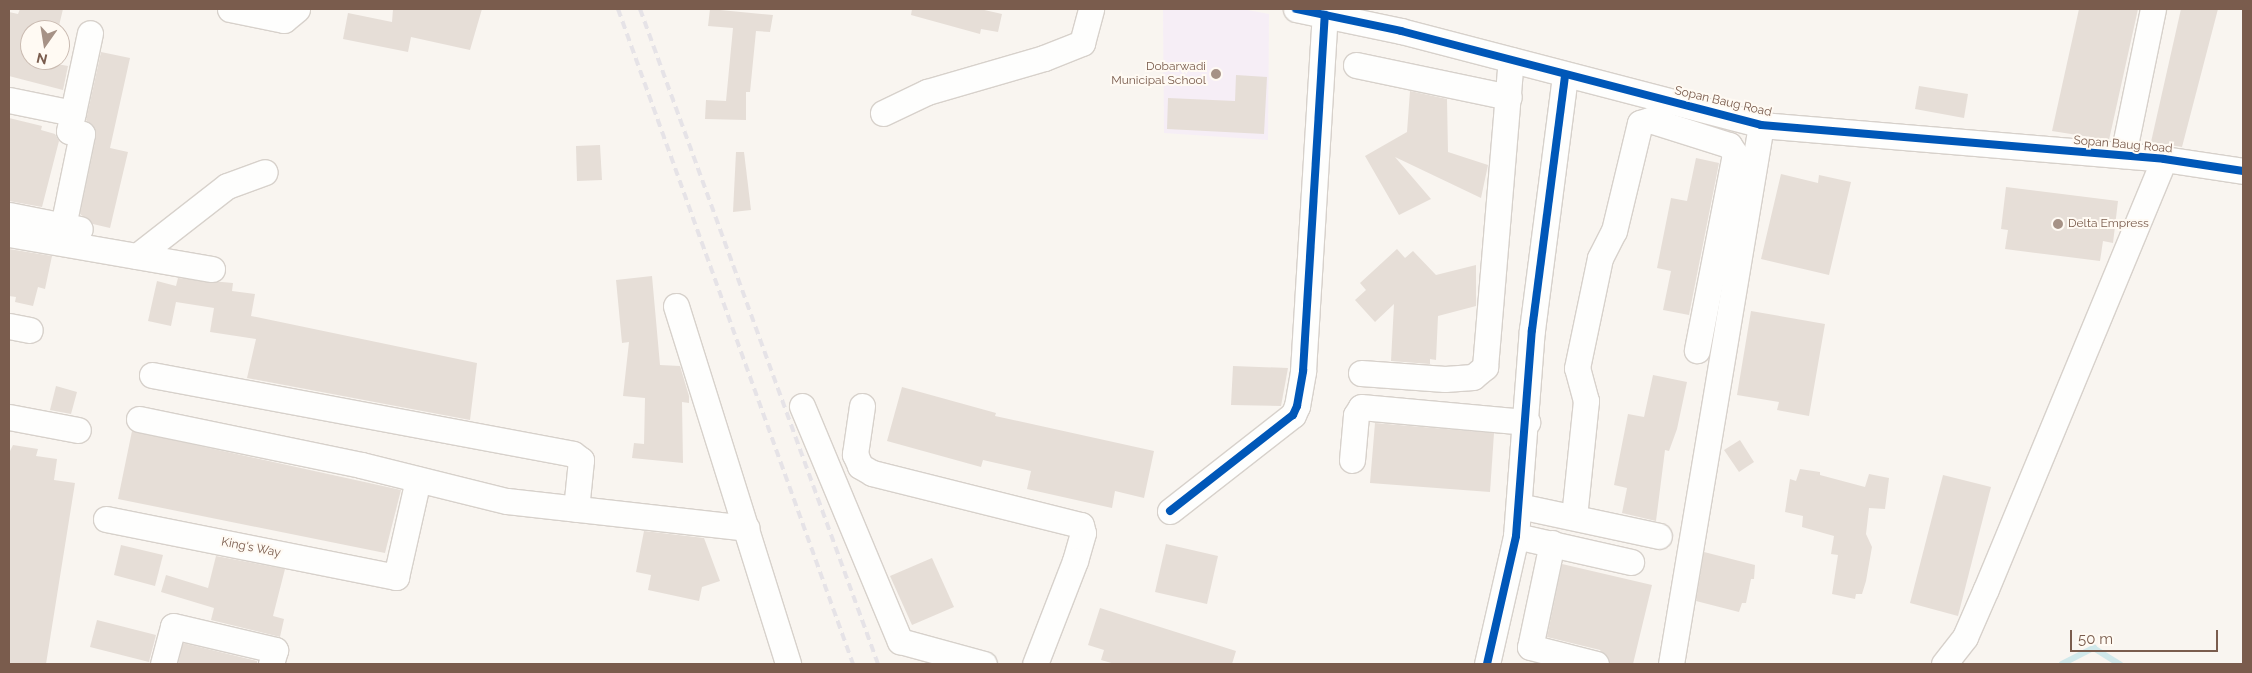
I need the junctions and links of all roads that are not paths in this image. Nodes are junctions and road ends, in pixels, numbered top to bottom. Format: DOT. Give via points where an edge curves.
graph roads {
  1 [pos="230,9"];
  2 [pos="297,9"];
  3 [pos="1091,9"];
  4 [pos="1296,9"];
  5 [pos="2153,9"];
  6 [pos="1324,15"];
  7 [pos="1403,20"];
  8 [pos="90,33"];
  9 [pos="1511,60"];
  10 [pos="1356,65"];
  11 [pos="1565,75"];
  12 [pos="1510,97"];
  13 [pos="9,100"];
  14 [pos="883,112"];
  15 [pos="73,113"];
  16 [pos="1761,125"];
  17 [pos="2124,156"];
  18 [pos="2164,159"];
  19 [pos="2243,171"];
  20 [pos="265,172"];
  21 [pos="9,215"];
  22 [pos="63,226"];
  23 [pos="99,233"];
  24 [pos="9,234"];
  25 [pos="137,256"];
  26 [pos="212,269"];
  27 [pos="676,306"];
  28 [pos="1697,350"];
  29 [pos="1361,373"];
  30 [pos="152,375"];
  31 [pos="802,406"];
  32 [pos="862,406"];
  33 [pos="9,417"];
  34 [pos="139,419"];
  35 [pos="1527,422"];
  36 [pos="78,430"];
  37 [pos="9,432"];
  38 [pos="47,440"];
  39 [pos="1352,460"];
  40 [pos="418,479"];
  41 [pos="1519,506"];
  42 [pos="576,509"];
  43 [pos="1170,511"];
  44 [pos="1574,517"];
  45 [pos="106,519"];
  46 [pos="746,528"];
  47 [pos="1516,536"];
  48 [pos="1659,536"];
  49 [pos="1552,543"];
  50 [pos="1631,562"];
  51 [pos="900,641"];
  52 [pos="163,664"];
  53 [pos="272,664"];
  54 [pos="788,664"];
  55 [pos="909,664"];
  56 [pos="984,664"];
  57 [pos="1035,664"];
  58 [pos="1487,664"];
  59 [pos="1596,664"];
  60 [pos="1671,664"];
  61 [pos="1944,664"];
  1 -- 2 [label="street" via="284,20"];
  3 -- 14 [label="street" via="1082,43 1044,58 926,92"];
  4 -- 6 [label="street, Sopan Baug Road"];
  5 -- 17 [label="street"];
  6 -- 7 [label="street, Sopan Baug Road"];
  6 -- 43 [label="street" via="1303,372 1297,406 1293,415"];
  7 -- 9 [label="street, Sopan Baug Road"];
  8 -- 15 [label="street"];
  9 -- 11 [label="street, Sopan Baug Road"];
  9 -- 12 [label="street"];
  10 -- 12 [label="street"];
  11 -- 16 [label="street, Sopan Baug Road"];
  11 -- 35 [label="street" via="1532,330"];
  12 -- 29 [label="street" via="1485,367 1473,377 1445,379"];
  13 -- 15 [label="street"];
  15 -- 22 [label="street" via="69,131 82,134"];
  16 -- 17 [label="street, Sopan Baug Road"];
  16 -- 60 [label="street"];
  17 -- 18 [label="street, Sopan Baug Road"];
  18 -- 19 [label="street, Sopan Baug Road"];
  18 -- 61 [label="street" via="1986,589 1965,637"];
  20 -- 25 [label="street" via="227,186"];
  21 -- 22 [label="street"];
  22 -- 23 [label="street"];
  24 -- 25 [label="street"];
  25 -- 26 [label="street"];
  27 -- 46 [label="street"];
  28 -- 44 [label="street" via="1734,154 1729,145 1650,120 1640,123 1614,231 1600,258 1578,368 1586,401"];
  30 -- 42 [label="street" via="573,454 581,460"];
  31 -- 51 [label="street"];
  32 -- 57 [label="street" via="855,454 860,466 872,473 1081,525 1083,533 1075,561"];
  33 -- 36 [label="street"];
  34 -- 40 [label="street"];
  35 -- 39 [label="street" via="1360,406"];
  35 -- 41 [label="street"];
  37 -- 38 [label="street"];
  40 -- 42 [label="street" via="507,501"];
  40 -- 45 [label="street, King's Way" via="396,577"];
  41 -- 44 [label="street"];
  41 -- 47 [label="street"];
  42 -- 46 [label="street"];
  44 -- 48 [label="street"];
  46 -- 54 [label="street"];
  47 -- 49 [label="street"];
  47 -- 58 [label="street"];
  49 -- 50 [label="street"];
  49 -- 59 [label="street" via="1530,647"];
  51 -- 55 [label="street"];
  51 -- 56 [label="street"];
  52 -- 53 [label="street" via="172,626 275,650"];
}
